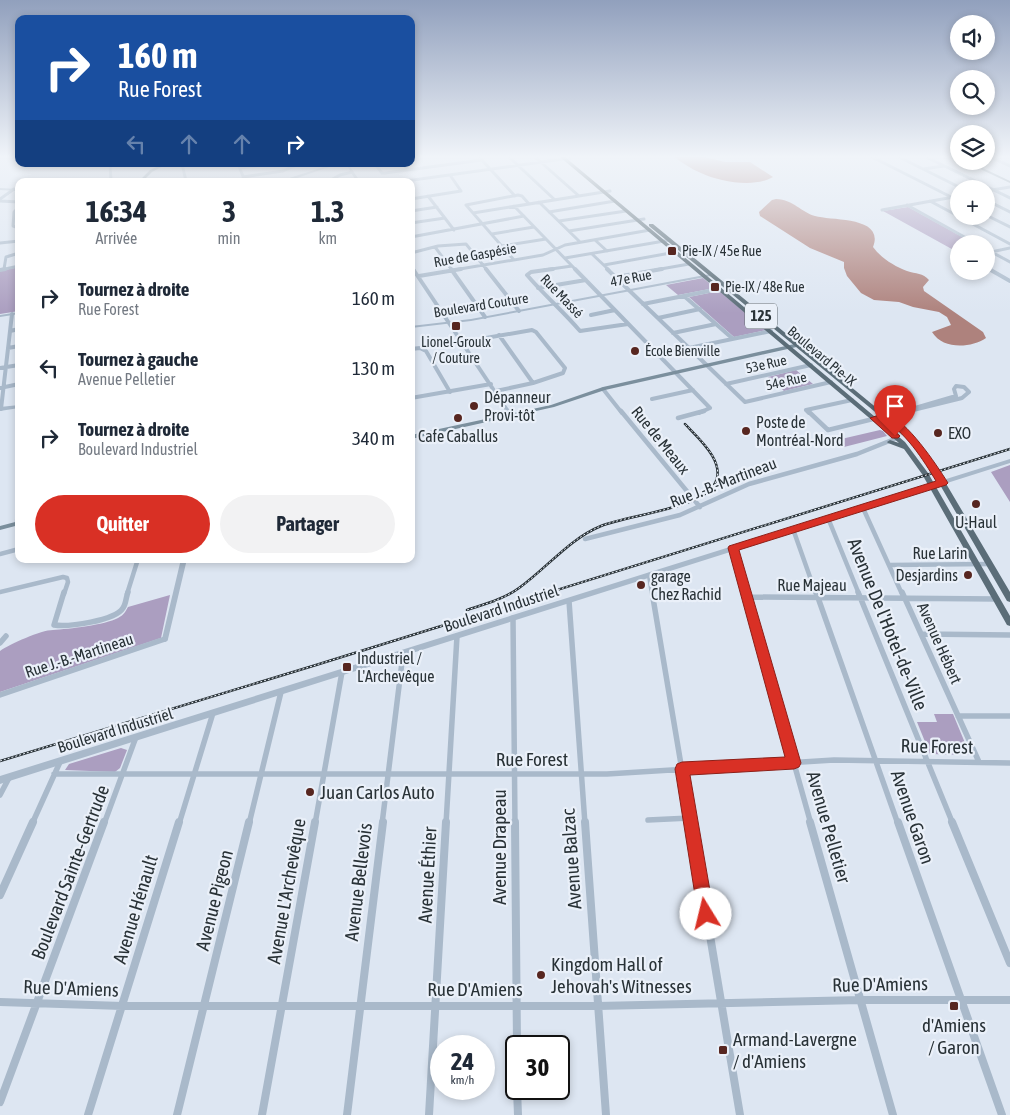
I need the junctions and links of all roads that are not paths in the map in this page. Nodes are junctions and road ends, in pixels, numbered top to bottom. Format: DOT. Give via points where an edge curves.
graph roads {
  1 [pos="439,209"];
  2 [pos="470,209"];
  3 [pos="496,209"];
  4 [pos="517,209"];
  5 [pos="546,209"];
  6 [pos="567,209"];
  7 [pos="632,209"];
  8 [pos="887,209"];
  9 [pos="914,209"];
  10 [pos="945,209"];
  11 [pos="882,210"];
  12 [pos="15,211"];
  13 [pos="626,211"];
  14 [pos="549,212"];
  15 [pos="473,213"];
  16 [pos="524,216"];
  17 [pos="446,218"];
  18 [pos="644,219"];
  19 [pos="638,220"];
  20 [pos="995,220"];
  21 [pos="559,221"];
  22 [pos="415,222"];
  23 [pos="483,224"];
  24 [pos="15,227"];
  25 [pos="534,227"];
  26 [pos="1010,227"];
  27 [pos="454,230"];
  28 [pos="650,230"];
  29 [pos="569,231"];
  30 [pos="492,234"];
  31 [pos="961,235"];
  32 [pos="415,236"];
  33 [pos="546,239"];
  34 [pos="595,240"];
  35 [pos="670,240"];
  36 [pos="15,241"];
  37 [pos="663,241"];
  38 [pos="580,242"];
  39 [pos="0,243"];
  40 [pos="1010,244"];
  41 [pos="502,246"];
  42 [pos="434,247"];
  43 [pos="1010,248"];
  44 [pos="556,249"];
  45 [pos="995,250"];
  46 [pos="606,251"];
  47 [pos="415,252"];
  48 [pos="676,252"];
  49 [pos="995,253"];
  50 [pos="15,254"];
  51 [pos="592,254"];
  52 [pos="565,258"];
  53 [pos="514,260"];
  54 [pos="1010,262"];
  55 [pos="690,264"];
  56 [pos="482,265"];
  57 [pos="604,265"];
  58 [pos="572,266"];
  59 [pos="15,267"];
  60 [pos="2,269"];
  61 [pos="415,271"];
  62 [pos="451,271"];
  63 [pos="995,273"];
  64 [pos="712,275"];
  65 [pos="419,276"];
  66 [pos="705,276"];
  67 [pos="616,277"];
  68 [pos="586,280"];
  69 [pos="1010,281"];
  70 [pos="538,288"];
  71 [pos="719,289"];
  72 [pos="629,290"];
  73 [pos="601,296"];
  74 [pos="684,296"];
  75 [pos="554,304"];
  76 [pos="643,304"];
  77 [pos="700,309"];
  78 [pos="615,310"];
  79 [pos="519,311"];
  80 [pos="12,314"];
  81 [pos="15,314"];
  82 [pos="591,315"];
  83 [pos="0,316"];
  84 [pos="485,317"];
  85 [pos="658,318"];
  86 [pos="450,323"];
  87 [pos="628,324"];
  88 [pos="716,324"];
  89 [pos="415,327"];
  90 [pos="15,330"];
  91 [pos="10,331"];
  92 [pos="771,331"];
  93 [pos="673,333"];
  94 [pos="498,335"];
  95 [pos="733,339"];
  96 [pos="463,342"];
  97 [pos="799,345"];
  98 [pos="15,347"];
  99 [pos="790,347"];
  100 [pos="8,348"];
  101 [pos="689,348"];
  102 [pos="415,349"];
  103 [pos="811,365"];
  104 [pos="15,366"];
  105 [pos="707,366"];
  106 [pos="6,367"];
  107 [pos="0,368"];
  108 [pos="676,373"];
  109 [pos="831,382"];
  110 [pos="533,383"];
  111 [pos="491,384"];
  112 [pos="726,384"];
  113 [pos="15,385"];
  114 [pos="2,387"];
  115 [pos="603,389"];
  116 [pos="693,390"];
  117 [pos="450,392"];
  118 [pos="496,392"];
  119 [pos="415,398"];
  120 [pos="652,399"];
  121 [pos="852,400"];
  122 [pos="15,407"];
  123 [pos="1,409"];
  124 [pos="511,416"];
  125 [pos="888,416"];
  126 [pos="678,418"];
  127 [pos="875,418"];
  128 [pos="415,436"];
  129 [pos="897,438"];
  130 [pos="890,442"];
  131 [pos="907,447"];
  132 [pos="1010,461"];
  133 [pos="942,483"];
  134 [pos="933,486"];
  135 [pos="700,507"];
  136 [pos="863,508"];
  137 [pos="828,518"];
  138 [pos="15,524"];
  139 [pos="0,528"];
  140 [pos="793,529"];
  141 [pos="585,539"];
  142 [pos="733,548"];
  143 [pos="15,550"];
  144 [pos="0,554"];
  145 [pos="137,563"];
  146 [pos="183,563"];
  147 [pos="990,564"];
  148 [pos="889,565"];
  149 [pos="977,565"];
  150 [pos="650,575"];
  151 [pos="0,592"];
  152 [pos="747,597"];
  153 [pos="818,598"];
  154 [pos="862,598"];
  155 [pos="905,599"];
  156 [pos="996,599"];
  157 [pos="1010,599"];
  158 [pos="569,601"];
  159 [pos="513,618"];
  160 [pos="1010,623"];
  161 [pos="921,634"];
  162 [pos="6,636"];
  163 [pos="457,636"];
  164 [pos="1010,636"];
  165 [pos="165,639"];
  166 [pos="0,643"];
  167 [pos="403,654"];
  168 [pos="342,672"];
  169 [pos="281,692"];
  170 [pos="0,695"];
  171 [pos="213,713"];
  172 [pos="958,716"];
  173 [pos="1010,716"];
  174 [pos="136,737"];
  175 [pos="876,760"];
  176 [pos="928,761"];
  177 [pos="60,762"];
  178 [pos="979,762"];
  179 [pos="794,763"];
  180 [pos="1010,763"];
  181 [pos="682,769"];
  182 [pos="54,774"];
  183 [pos="124,774"];
  184 [pos="195,774"];
  185 [pos="260,774"];
  186 [pos="324,774"];
  187 [pos="388,774"];
  188 [pos="449,774"];
  189 [pos="515,774"];
  190 [pos="582,774"];
  191 [pos="9,777"];
  192 [pos="0,780"];
  193 [pos="0,795"];
  194 [pos="690,818"];
  195 [pos="648,820"];
  196 [pos="0,895"];
  197 [pos="1010,963"];
  198 [pos="960,999"];
  199 [pos="861,1000"];
  200 [pos="1010,1000"];
  201 [pos="0,1002"];
  202 [pos="721,1003"];
  203 [pos="37,1004"];
  204 [pos="360,1005"];
  205 [pos="122,1006"];
  206 [pos="204,1006"];
  207 [pos="282,1006"];
  208 [pos="435,1006"];
  209 [pos="517,1006"];
  210 [pos="598,1006"];
  211 [pos="517,1035"];
  212 [pos="518,1100"];
  213 [pos="0,1102"];
  214 [pos="88,1115"];
  215 [pos="178,1115"];
  216 [pos="262,1115"];
  217 [pos="347,1115"];
  218 [pos="429,1115"];
  219 [pos="518,1115"];
  220 [pos="606,1115"];
  221 [pos="740,1115"];
  222 [pos="893,1115"];
  223 [pos="1002,1115"];
  1 -- 17 [label="street"];
  2 -- 15 [label="street"];
  3 -- 15 [label="street"];
  4 -- 16 [label="street"];
  5 -- 14 [label="street"];
  6 -- 14 [label="street"];
  7 -- 18 [label="main road, Boulevard Pie-IX / 125"];
  8 -- 11 [label="street"];
  9 -- 31 [label="street"];
  10 -- 40 [label="street"];
  12 -- 24 [label="street"];
  13 -- 19 [label="main road, Boulevard Pie-IX / 125"];
  13 -- 21 [label="street"];
  14 -- 21 [label="street"];
  15 -- 23 [label="street"];
  16 -- 23 [label="street"];
  16 -- 25 [label="street"];
  17 -- 22 [label="street"];
  17 -- 27 [label="street"];
  18 -- 19 [label="street"];
  18 -- 35 [label="main road, Boulevard Pie-IX / 125"];
  19 -- 28 [label="main road, Boulevard Pie-IX / 125"];
  19 -- 29 [label="street"];
  20 -- 26 [label="street"];
  21 -- 29 [label="street"];
  23 -- 27 [label="street"];
  23 -- 30 [label="street"];
  25 -- 30 [label="street"];
  25 -- 33 [label="street"];
  27 -- 32 [label="street"];
  28 -- 34 [label="street, Rue de Gaspésie"];
  28 -- 37 [label="main road, Boulevard Pie-IX / 125"];
  29 -- 38 [label="street"];
  30 -- 41 [label="street"];
  33 -- 41 [label="street"];
  33 -- 44 [label="street"];
  34 -- 38 [label="street, Rue de Gaspésie"];
  34 -- 46 [label="street"];
  35 -- 37 [label="street"];
  35 -- 64 [label="main road, Boulevard Pie-IX / 125"];
  36 -- 39 [label="street"];
  37 -- 46 [label="street"];
  37 -- 48 [label="main road, Boulevard Pie-IX / 125"];
  38 -- 44 [label="street, Rue de Gaspésie"];
  41 -- 53 [label="street"];
  42 -- 47 [label="street"];
  42 -- 56 [label="street" via="467,245"];
  42 -- 62 [label="street"];
  43 -- 45 [label="street"];
  44 -- 52 [label="street"];
  44 -- 53 [label="street, Rue de Gaspésie"];
  46 -- 51 [label="street"];
  48 -- 55 [label="main road, Boulevard Pie-IX / 125"];
  48 -- 57 [label="street"];
  49 -- 54 [label="street"];
  50 -- 60 [label="street" via="6,257"];
  51 -- 52 [label="street"];
  51 -- 57 [label="street"];
  52 -- 58 [label="street"];
  53 -- 56 [label="street, Rue de Gaspésie"];
  55 -- 66 [label="main road, Boulevard Pie-IX / 125"];
  55 -- 67 [label="street"];
  56 -- 62 [label="street, Rue de Gaspésie"];
  56 -- 79 [label="street"];
  57 -- 67 [label="street"];
  58 -- 68 [label="street"];
  58 -- 70 [label="street, Rue Massé" via="527,274"];
  59 -- 60 [label="street"];
  61 -- 65 [label="street"];
  62 -- 65 [label="street, Rue de Gaspésie"];
  62 -- 84 [label="street"];
  63 -- 69 [label="street"];
  64 -- 66 [label="street, 47e Rue"];
  64 -- 97 [label="main road, Boulevard Pie-IX / 125"];
  65 -- 86 [label="street"];
  66 -- 71 [label="main road, Boulevard Pie-IX / 125"];
  66 -- 72 [label="street, 47e Rue"];
  67 -- 72 [label="street"];
  68 -- 70 [label="street"];
  68 -- 73 [label="street"];
  70 -- 75 [label="street, Rue Massé"];
  71 -- 74 [label="street"];
  71 -- 92 [label="main road, Boulevard Pie-IX / 125"];
  72 -- 73 [label="street, 47e Rue"];
  72 -- 76 [label="street"];
  73 -- 75 [label="street, 47e Rue"];
  73 -- 78 [label="street"];
  74 -- 76 [label="street"];
  74 -- 77 [label="street"];
  75 -- 79 [label="street, Boulevard Couture"];
  75 -- 87 [label="street, Rue Massé" via="582,331"];
  76 -- 85 [label="street"];
  77 -- 85 [label="street"];
  77 -- 88 [label="street"];
  78 -- 82 [label="street"];
  78 -- 87 [label="street"];
  79 -- 84 [label="street, Boulevard Couture"];
  80 -- 81 [label="street"];
  80 -- 83 [label="street"];
  80 -- 91 [label="street"];
  84 -- 86 [label="street, Boulevard Couture"];
  85 -- 93 [label="street"];
  86 -- 89 [label="street, Boulevard Couture"];
  86 -- 96 [label="street"];
  87 -- 108 [label="street"];
  88 -- 93 [label="street"];
  88 -- 95 [label="street"];
  90 -- 91 [label="street"];
  91 -- 100 [label="street"];
  92 -- 95 [label="street"];
  92 -- 99 [label="main road, Boulevard Pie-IX / 125"];
  93 -- 101 [label="street"];
  94 -- 96 [label="street"];
  94 -- 110 [label="street"];
  94 -- 110 [label="street" via="527,330 536,332 565,368"];
  95 -- 101 [label="street"];
  96 -- 111 [label="street"];
  97 -- 99 [label="main road"];
  97 -- 125 [label="main road, Boulevard Pie-IX / 125"];
  98 -- 100 [label="street"];
  99 -- 103 [label="main road, Boulevard Pie-IX / 125"];
  99 -- 105 [label="main road"];
  100 -- 106 [label="street"];
  101 -- 105 [label="street"];
  102 -- 117 [label="street" via="426,351"];
  103 -- 109 [label="main road, Boulevard Pie-IX / 125"];
  103 -- 112 [label="street, 53e Rue"];
  104 -- 106 [label="street"];
  105 -- 108 [label="main road"];
  105 -- 112 [label="street"];
  106 -- 107 [label="street"];
  106 -- 114 [label="street"];
  108 -- 115 [label="main road"];
  108 -- 116 [label="street"];
  109 -- 112 [label="street, 54e Rue" via="745,402"];
  109 -- 121 [label="main road, Boulevard Pie-IX / 125"];
  110 -- 118 [label="street"];
  111 -- 117 [label="street"];
  111 -- 118 [label="street"];
  113 -- 114 [label="street"];
  114 -- 123 [label="street"];
  115 -- 124 [label="main road"];
  115 -- 135 [label="street, Rue de Meaux"];
  116 -- 120 [label="street"];
  116 -- 126 [label="street" via="710,408"];
  117 -- 119 [label="street"];
  118 -- 124 [label="street"];
  121 -- 127 [label="main road, Boulevard Pie-IX / 125"];
  121 -- 127 [label="street" via="806,410 828,430"];
  122 -- 123 [label="street"];
  124 -- 128 [label="main road"];
  125 -- 125 [label="street" via="962,398 969,392 956,386 956,396"];
  125 -- 127 [label="street"];
  125 -- 133 [label="main road, Boulevard Pie-IX / 125" via="920,449"];
  127 -- 129 [label="main road, Boulevard Pie-IX / 125"];
  129 -- 130 [label="street, Rue J.-B.-Martineau"];
  129 -- 131 [label="main road, Boulevard Pie-IX / 125"];
  130 -- 131 [label="main road"];
  130 -- 135 [label="street, Rue J.-B.-Martineau" via="749,484"];
  131 -- 134 [label="main road, Boulevard Pie-IX / 125"];
  132 -- 133 [label="street, Boulevard Industriel"];
  133 -- 134 [label="street, Boulevard Industriel"];
  133 -- 147 [label="main road, Boulevard Pie-IX / 125"];
  134 -- 136 [label="street, Boulevard Industriel"];
  134 -- 149 [label="main road, Boulevard Pie-IX / 125"];
  135 -- 141 [label="street, Rue J.-B.-Martineau"];
  136 -- 137 [label="street, Boulevard Industriel"];
  136 -- 148 [label="street, Avenue Hébert"];
  137 -- 140 [label="street, Boulevard Industriel"];
  137 -- 154 [label="street, Avenue De l'Hotel-de-Ville"];
  138 -- 139 [label="main road"];
  140 -- 142 [label="street, Boulevard Industriel"];
  140 -- 153 [label="street, Avenue Garon"];
  142 -- 150 [label="street, Boulevard Industriel"];
  142 -- 152 [label="street, Avenue Pelletier"];
  143 -- 144 [label="street"];
  145 -- 151 [label="street" via="123,608 118,614 99,619 54,625 68,582 66,578 57,577"];
  146 -- 165 [label="street"];
  147 -- 149 [label="street, Rue Larin"];
  147 -- 157 [label="main road, Boulevard Pie-IX / 125"];
  148 -- 149 [label="street, Rue Larin"];
  148 -- 155 [label="street, Avenue Hébert"];
  149 -- 156 [label="main road, Boulevard Pie-IX / 125"];
  150 -- 158 [label="street, Boulevard Industriel"];
  150 -- 181 [label="street"];
  152 -- 153 [label="street, Rue Majeau"];
  152 -- 179 [label="street, Avenue Pelletier"];
  153 -- 154 [label="street, Rue Majeau"];
  153 -- 175 [label="street, Avenue Garon"];
  154 -- 155 [label="street, Rue Majeau"];
  154 -- 176 [label="street, Avenue De l'Hotel-de-Ville"];
  155 -- 156 [label="street, Rue Majeau"];
  155 -- 161 [label="street, Avenue Hébert"];
  156 -- 160 [label="main road, Boulevard Pie-IX / 125"];
  158 -- 159 [label="street, Boulevard Industriel"];
  158 -- 190 [label="street, Avenue Balzac"];
  159 -- 163 [label="street, Boulevard Industriel"];
  159 -- 189 [label="street, Avenue Drapeau"];
  161 -- 164 [label="street"];
  161 -- 172 [label="street, Avenue Hébert"];
  162 -- 166 [label="street"];
  163 -- 167 [label="street, Boulevard Industriel"];
  163 -- 188 [label="street, Avenue Éthier"];
  165 -- 170 [label="street, Rue J.-B.-Martineau"];
  167 -- 168 [label="street, Boulevard Industriel"];
  167 -- 187 [label="street, Avenue Bellevois"];
  168 -- 169 [label="street, Boulevard Industriel"];
  168 -- 186 [label="street, Avenue L'Archevêque"];
  169 -- 171 [label="street, Boulevard Industriel"];
  169 -- 185 [label="street, Avenue Pigeon"];
  171 -- 174 [label="street, Boulevard Industriel"];
  171 -- 184 [label="street, Avenue Hénault"];
  172 -- 173 [label="street"];
  172 -- 178 [label="street, Avenue Hébert"];
  174 -- 177 [label="street, Boulevard Industriel"];
  174 -- 183 [label="street, Boulevard Sainte-Gertrude"];
  175 -- 176 [label="street, Rue Forest"];
  175 -- 179 [label="street, Rue Forest"];
  175 -- 198 [label="street, Avenue Garon"];
  176 -- 178 [label="street, Rue Forest"];
  176 -- 197 [label="street, Avenue De l'Hotel-de-Ville"];
  177 -- 182 [label="street"];
  177 -- 191 [label="street, Boulevard Industriel"];
  178 -- 180 [label="street, Rue Forest"];
  179 -- 181 [label="street, Rue Forest"];
  179 -- 199 [label="street, Avenue Pelletier"];
  181 -- 190 [label="street, Rue Forest"];
  181 -- 194 [label="street"];
  182 -- 183 [label="street, Rue Forest"];
  182 -- 196 [label="street"];
  183 -- 184 [label="street, Rue Forest"];
  183 -- 203 [label="street, Boulevard Sainte-Gertrude"];
  184 -- 185 [label="street, Rue Forest"];
  184 -- 205 [label="street, Avenue Hénault"];
  185 -- 186 [label="street, Rue Forest"];
  185 -- 206 [label="street, Avenue Pigeon"];
  186 -- 187 [label="street, Rue Forest"];
  186 -- 207 [label="street, Avenue L'Archevêque"];
  187 -- 188 [label="street, Rue Forest"];
  187 -- 204 [label="street, Avenue Bellevois"];
  188 -- 189 [label="street, Rue Forest"];
  188 -- 208 [label="street, Avenue Éthier"];
  189 -- 190 [label="street, Rue Forest"];
  189 -- 209 [label="street, Avenue Drapeau"];
  190 -- 210 [label="street, Avenue Balzac"];
  191 -- 192 [label="street, Boulevard Industriel"];
  191 -- 193 [label="street"];
  194 -- 195 [label="street"];
  194 -- 202 [label="street"];
  198 -- 199 [label="street, Rue D'Amiens"];
  198 -- 200 [label="street, Rue D'Amiens"];
  198 -- 223 [label="street, Avenue Garon"];
  199 -- 202 [label="street, Rue D'Amiens"];
  199 -- 222 [label="street, Avenue Pelletier"];
  201 -- 203 [label="street, Rue D'Amiens"];
  202 -- 210 [label="street, Rue D'Amiens"];
  202 -- 221 [label="street"];
  203 -- 205 [label="street, Rue D'Amiens"];
  203 -- 213 [label="street, Boulevard Sainte-Gertrude"];
  204 -- 207 [label="street, Rue D'Amiens"];
  204 -- 208 [label="street, Rue D'Amiens"];
  204 -- 217 [label="street, Avenue Bellevois"];
  205 -- 206 [label="street, Rue D'Amiens"];
  205 -- 214 [label="street, Avenue Hénault"];
  206 -- 207 [label="street, Rue D'Amiens"];
  206 -- 215 [label="street, Avenue Pigeon"];
  207 -- 216 [label="street, Avenue L'Archevêque"];
  208 -- 209 [label="street, Rue D'Amiens"];
  208 -- 218 [label="street, Avenue Éthier"];
  209 -- 210 [label="street, Rue D'Amiens"];
  209 -- 211 [label="street, Avenue Drapeau"];
  210 -- 220 [label="street, Avenue Balzac"];
  212 -- 219 [label="street"];
}
